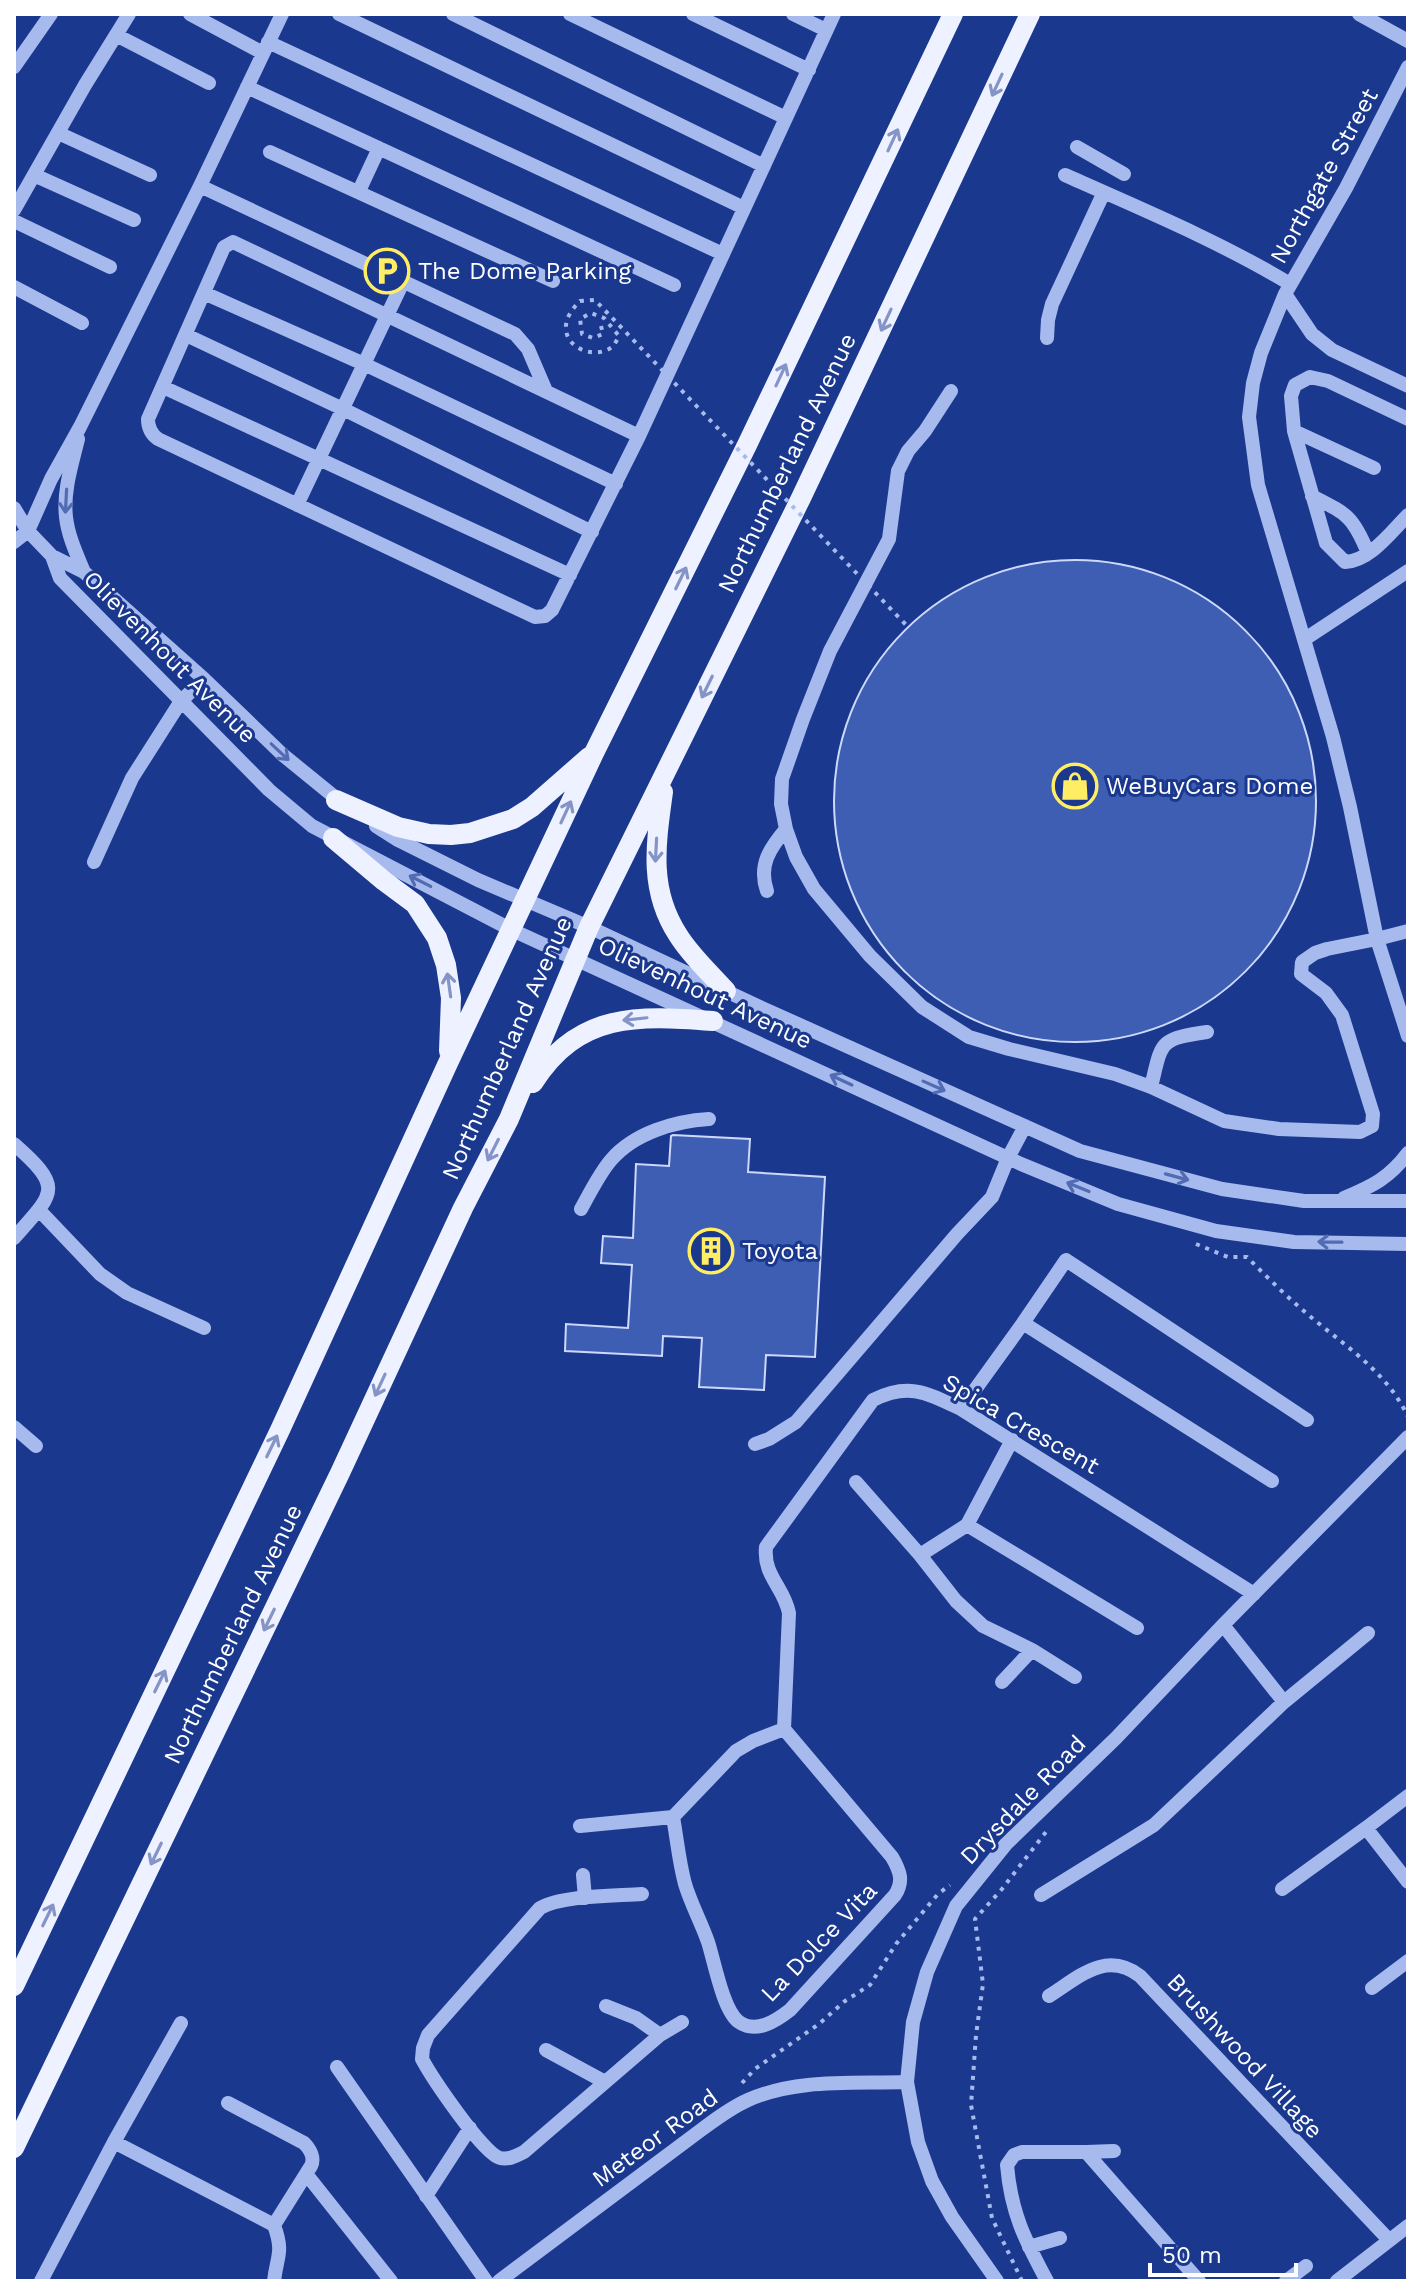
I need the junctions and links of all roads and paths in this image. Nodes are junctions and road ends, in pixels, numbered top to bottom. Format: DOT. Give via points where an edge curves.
graph roads {
  1 [pos="51,14"];
  2 [pos="129,14"];
  3 [pos="190,14"];
  4 [pos="282,14"];
  5 [pos="339,14"];
  6 [pos="453,14"];
  7 [pos="570,14"];
  8 [pos="693,14"];
  9 [pos="793,14"];
  10 [pos="834,14"];
  11 [pos="953,14"];
  12 [pos="1030,14"];
  13 [pos="1359,14"];
  14 [pos="826,30"];
  15 [pos="116,35"];
  16 [pos="1408,41"];
  17 [pos="266,47"];
  18 [pos="14,67"];
  19 [pos="1408,67"];
  20 [pos="809,70"];
  21 [pos="209,83"];
  22 [pos="247,87"];
  23 [pos="786,118"];
  24 [pos="58,133"];
  25 [pos="1077,147"];
  26 [pos="379,148"];
  27 [pos="270,152"];
  28 [pos="764,166"];
  29 [pos="1124,174"];
  30 [pos="34,175"];
  31 [pos="150,175"];
  32 [pos="1065,175"];
  33 [pos="200,186"];
  34 [pos="359,191"];
  35 [pos="1104,192"];
  36 [pos="744,208"];
  37 [pos="14,210"];
  38 [pos="134,220"];
  39 [pos="14,221"];
  40 [pos="723,254"];
  41 [pos="110,267"];
  42 [pos="553,281"];
  43 [pos="403,282"];
  44 [pos="674,285"];
  45 [pos="14,287"];
  46 [pos="1288,289"];
  47 [pos="204,293"];
  48 [pos="388,316"];
  49 [pos="82,323"];
  50 [pos="601,326"];
  51 [pos="186,335"];
  52 [pos="1047,338"];
  53 [pos="364,364"];
  54 [pos="1408,386"];
  55 [pos="163,387"];
  56 [pos="546,391"];
  57 [pos="951,391"];
  58 [pos="343,409"];
  59 [pos="1408,419"];
  60 [pos="80,427"];
  61 [pos="1294,431"];
  62 [pos="639,436"];
  63 [pos="319,459"];
  64 [pos="1374,468"];
  65 [pos="616,484"];
  66 [pos="1312,496"];
  67 [pos="297,505"];
  68 [pos="14,508"];
  69 [pos="1408,515"];
  70 [pos="28,531"];
  71 [pos="592,532"];
  72 [pos="14,542"];
  73 [pos="1368,553"];
  74 [pos="52,556"];
  75 [pos="1408,571"];
  76 [pos="84,572"];
  77 [pos="570,575"];
  78 [pos="909,628"];
  79 [pos="1305,639"];
  80 [pos="204,679"];
  81 [pos="181,701"];
  82 [pos="594,753"];
  83 [pos="666,772"];
  84 [pos="336,800"];
  85 [pos="786,829"];
  86 [pos="333,838"];
  87 [pos="94,862"];
  88 [pos="767,891"];
  89 [pos="525,900"];
  90 [pos="589,927"];
  91 [pos="510,929"];
  92 [pos="1408,931"];
  93 [pos="1377,939"];
  94 [pos="575,958"];
  95 [pos="726,991"];
  96 [pos="713,1021"];
  97 [pos="1207,1032"];
  98 [pos="1408,1036"];
  99 [pos="448,1063"];
  100 [pos="1151,1087"];
  101 [pos="509,1119"];
  102 [pos="709,1119"];
  103 [pos="1025,1126"];
  104 [pos="14,1144"];
  105 [pos="1408,1153"];
  106 [pos="1008,1158"];
  107 [pos="1337,1201"];
  108 [pos="1408,1201"];
  109 [pos="581,1209"];
  110 [pos="39,1210"];
  111 [pos="14,1238"];
  112 [pos="1185,1240"];
  113 [pos="1408,1244"];
  114 [pos="1023,1323"];
  115 [pos="204,1328"];
  116 [pos="961,1409"];
  117 [pos="1408,1417"];
  118 [pos="1307,1420"];
  119 [pos="14,1427"];
  120 [pos="1408,1437"];
  121 [pos="1012,1440"];
  122 [pos="755,1444"];
  123 [pos="36,1446"];
  124 [pos="1272,1481"];
  125 [pos="856,1482"];
  126 [pos="967,1525"];
  127 [pos="920,1555"];
  128 [pos="1254,1594"];
  129 [pos="1223,1625"];
  130 [pos="1137,1628"];
  131 [pos="1368,1633"];
  132 [pos="1032,1650"];
  133 [pos="1075,1677"];
  134 [pos="1002,1682"];
  135 [pos="1284,1702"];
  136 [pos="784,1729"];
  137 [pos="1408,1796"];
  138 [pos="673,1817"];
  139 [pos="580,1826"];
  140 [pos="1049,1828"];
  141 [pos="1366,1828"];
  142 [pos="583,1875"];
  143 [pos="1408,1882"];
  144 [pos="951,1885"];
  145 [pos="1282,1889"];
  146 [pos="642,1894"];
  147 [pos="1041,1895"];
  148 [pos="585,1898"];
  149 [pos="1408,1961"];
  150 [pos="14,1986"];
  151 [pos="1372,1988"];
  152 [pos="1049,1996"];
  153 [pos="606,2006"];
  154 [pos="682,2022"];
  155 [pos="181,2023"];
  156 [pos="660,2035"];
  157 [pos="546,2050"];
  158 [pos="337,2067"];
  159 [pos="605,2082"];
  160 [pos="907,2082"];
  161 [pos="737,2089"];
  162 [pos="228,2103"];
  163 [pos="470,2128"];
  164 [pos="114,2142"];
  165 [pos="14,2148"];
  166 [pos="1114,2151"];
  167 [pos="1086,2152"];
  168 [pos="307,2175"];
  169 [pos="426,2196"];
  170 [pos="274,2225"];
  171 [pos="1408,2226"];
  172 [pos="1060,2238"];
  173 [pos="1389,2240"];
  174 [pos="1029,2247"];
  175 [pos="1306,2266"];
  176 [pos="41,2281"];
  177 [pos="274,2281"];
  178 [pos="391,2281"];
  179 [pos="486,2281"];
  180 [pos="499,2281"];
  181 [pos="997,2281"];
  182 [pos="1022,2281"];
  183 [pos="1047,2281"];
  184 [pos="1199,2281"];
  185 [pos="1286,2281"];
  186 [pos="1337,2281"];
  1 -- 18 [label="street"];
  2 -- 15 [label="street"];
  3 -- 17 [label="street"];
  4 -- 17 [label="street"];
  5 -- 36 [label="street"];
  6 -- 28 [label="street"];
  7 -- 23 [label="street"];
  8 -- 20 [label="street"];
  9 -- 14 [label="street"];
  10 -- 14 [label="street"];
  82 -- 11 [label="main road, Northumberland Avenue, one-way"];
  12 -- 83 [label="main road, Northumberland Avenue, one-way"];
  13 -- 16 [label="street"];
  14 -- 20 [label="street"];
  15 -- 21 [label="street"];
  15 -- 24 [label="street"];
  17 -- 22 [label="street"];
  17 -- 40 [label="street"];
  19 -- 46 [label="street, Northgate Street"];
  20 -- 23 [label="street"];
  22 -- 26 [label="street"];
  22 -- 33 [label="street"];
  23 -- 28 [label="street"];
  24 -- 30 [label="street"];
  24 -- 31 [label="street"];
  25 -- 29 [label="street"];
  26 -- 34 [label="street"];
  26 -- 44 [label="street"];
  27 -- 34 [label="street"];
  28 -- 36 [label="street"];
  30 -- 37 [label="street"];
  30 -- 38 [label="street"];
  32 -- 35 [label="street"];
  33 -- 43 [label="street"];
  33 -- 60 [label="street"];
  34 -- 42 [label="street"];
  35 -- 46 [label="street" via="1228,249"];
  35 -- 52 [label="street" via="1052,304"];
  36 -- 40 [label="street"];
  39 -- 41 [label="street"];
  40 -- 62 [label="street"];
  43 -- 48 [label="street"];
  43 -- 56 [label="street" via="515,334 528,349"];
  45 -- 49 [label="street"];
  46 -- 54 [label="street, Northgate Street" via="1312,334 1332,350"];
  46 -- 79 [label="street" via="1261,353 1249,417 1258,485"];
  47 -- 48 [label="street" via="224,247 233,242"];
  47 -- 51 [label="street"];
  47 -- 53 [label="street"];
  48 -- 53 [label="street"];
  48 -- 56 [label="street"];
  50 -- 78 [label="path, bridge" via="603,334 593,338 582,334 580,319 591,313 604,318 619,336 611,348 596,353 582,351 566,329 580,301 595,300"];
  51 -- 55 [label="street"];
  51 -- 58 [label="street"];
  53 -- 58 [label="street"];
  53 -- 65 [label="street"];
  55 -- 63 [label="street"];
  55 -- 67 [label="street" via="148,419 158,439"];
  56 -- 62 [label="street"];
  57 -- 85 [label="street" via="898,471 889,539 830,651 803,719 782,779"];
  58 -- 63 [label="street"];
  58 -- 71 [label="street"];
  59 -- 61 [label="street" via="1310,377 1295,385 1291,396"];
  60 -- 70 [label="street"];
  60 -- 76 [label="street, one-way" via="65,516"];
  61 -- 64 [label="street"];
  61 -- 66 [label="street"];
  62 -- 65 [label="street"];
  63 -- 67 [label="street"];
  63 -- 77 [label="street"];
  65 -- 71 [label="street"];
  66 -- 73 [label="street" via="1344,512"];
  66 -- 73 [label="street" via="1326,543 1345,562"];
  67 -- 77 [label="street" via="535,617 552,610"];
  68 -- 70 [label="street, Olievenhout Avenue"];
  69 -- 73 [label="street"];
  70 -- 72 [label="street"];
  70 -- 74 [label="street, Olievenhout Avenue"];
  71 -- 77 [label="street"];
  74 -- 76 [label="street, Olievenhout Avenue"];
  74 -- 81 [label="street, Olievenhout Avenue" via="60,578"];
  75 -- 79 [label="street"];
  76 -- 80 [label="street, Olievenhout Avenue"];
  79 -- 93 [label="street" via="1350,807"];
  80 -- 81 [label="street"];
  80 -- 84 [label="street, Olievenhout Avenue, one-way"];
  81 -- 86 [label="street, Olievenhout Avenue" via="269,790"];
  81 -- 87 [label="street" via="132,778"];
  82 -- 84 [label="main road" via="532,807 470,833 429,834 398,827"];
  89 -- 82 [label="main road, Northumberland Avenue, one-way"];
  83 -- 90 [label="main road, Northumberland Avenue"];
  83 -- 95 [label="main road, one-way" via="655,857 658,888 677,934"];
  84 -- 89 [label="street, Olievenhout Avenue" via="398,840"];
  85 -- 88 [label="street" via="766,857"];
  85 -- 100 [label="street" via="821,898 922,1007 969,1037"];
  91 -- 86 [label="street, Olievenhout Avenue, one-way"];
  99 -- 86 [label="main road, one-way" via="451,998 437,938 415,904"];
  89 -- 90 [label="street, Olievenhout Avenue"];
  89 -- 91 [label="main road, Northumberland Avenue"];
  90 -- 94 [label="main road, Northumberland Avenue"];
  90 -- 95 [label="street, Olievenhout Avenue"];
  91 -- 94 [label="street, Olievenhout Avenue"];
  91 -- 99 [label="main road, Northumberland Avenue"];
  92 -- 93 [label="street"];
  93 -- 98 [label="street"];
  93 -- 100 [label="street" via="1315,953 1301,966 1301,974 1326,993 1342,1015 1373,1114 1368,1130 1279,1129 1224,1121"];
  94 -- 96 [label="street, Olievenhout Avenue"];
  94 -- 101 [label="main road, Northumberland Avenue"];
  95 -- 103 [label="street, Olievenhout Avenue, one-way"];
  96 -- 101 [label="main road, one-way" via="660,1016 597,1026 550,1058"];
  106 -- 96 [label="street, Olievenhout Avenue, one-way"];
  97 -- 100 [label="street" via="1166,1042"];
  150 -- 99 [label="main road, Northumberland Avenue, one-way" via="280,1430"];
  101 -- 165 [label="main road, Northumberland Avenue, one-way"];
  102 -- 109 [label="street" via="648,1131 612,1158"];
  103 -- 106 [label="street"];
  103 -- 107 [label="street, Olievenhout Avenue, one-way" via="1080,1151 1222,1189"];
  104 -- 110 [label="street" via="44,1173 48,1195"];
  105 -- 107 [label="street" via="1375,1185"];
  113 -- 106 [label="street, Olievenhout Avenue, one-way" via="1294,1242 1216,1231 1118,1204"];
  106 -- 122 [label="street" via="992,1197 811,1406 796,1422"];
  107 -- 108 [label="street, Olievenhout Avenue"];
  110 -- 111 [label="street"];
  110 -- 115 [label="street" via="118,1287"];
  112 -- 117 [label="path" via="1228,1257 1247,1257 1369,1365"];
  114 -- 116 [label="street"];
  114 -- 118 [label="street" via="1066,1260"];
  114 -- 124 [label="street"];
  116 -- 121 [label="street, Spica Crescent"];
  116 -- 136 [label="street, Spica Crescent" via="908,1389 873,1400 766,1547 767,1568 789,1613"];
  119 -- 123 [label="street"];
  120 -- 128 [label="street, Drysdale Road"];
  121 -- 126 [label="street"];
  121 -- 128 [label="street, Spica Crescent"];
  125 -- 127 [label="street"];
  126 -- 127 [label="street"];
  126 -- 130 [label="street"];
  127 -- 132 [label="street" via="983,1626"];
  128 -- 129 [label="street, Drysdale Road"];
  129 -- 135 [label="street"];
  129 -- 160 [label="street, Drysdale Road" via="1006,1844 956,1906 927,1972 913,2022"];
  131 -- 135 [label="street"];
  132 -- 133 [label="street"];
  132 -- 134 [label="street"];
  135 -- 147 [label="street" via="1154,1825"];
  136 -- 138 [label="street" via="736,1751"];
  136 -- 138 [label="street, La Dolce Vita" via="892,1857 901,1878 895,1895 774,2022 750,2025 731,2012 685,1884"];
  137 -- 141 [label="street"];
  138 -- 139 [label="street"];
  140 -- 182 [label="path" via="975,1919 983,1984 971,2105 992,2218"];
  141 -- 143 [label="street"];
  141 -- 145 [label="street"];
  142 -- 148 [label="street"];
  144 -- 161 [label="path" via="896,1944 870,1985 755,2069"];
  146 -- 148 [label="street"];
  148 -- 163 [label="street" via="540,1908 428,2035 422,2059"];
  149 -- 151 [label="street"];
  152 -- 173 [label="street, Brushwood Village" via="1104,1965 1128,1967"];
  153 -- 156 [label="street"];
  154 -- 156 [label="street"];
  155 -- 164 [label="street"];
  156 -- 159 [label="street"];
  157 -- 159 [label="street"];
  158 -- 169 [label="street"];
  159 -- 163 [label="street" via="513,2158 494,2155"];
  160 -- 180 [label="street, Meteor Road" via="807,2085 731,2108"];
  160 -- 181 [label="street, Drysdale Road" via="918,2142 932,2181"];
  162 -- 168 [label="street" via="304,2143 313,2161"];
  163 -- 169 [label="street"];
  164 -- 170 [label="street"];
  164 -- 176 [label="street"];
  166 -- 167 [label="street"];
  167 -- 174 [label="street" via="1022,2152 1009,2162 1016,2217"];
  167 -- 184 [label="street"];
  168 -- 170 [label="street"];
  168 -- 178 [label="street"];
  169 -- 179 [label="street"];
  170 -- 177 [label="street" via="280,2242"];
  171 -- 173 [label="street"];
  172 -- 174 [label="street"];
  173 -- 186 [label="street"];
  174 -- 183 [label="street"];
  175 -- 185 [label="street"];
}
